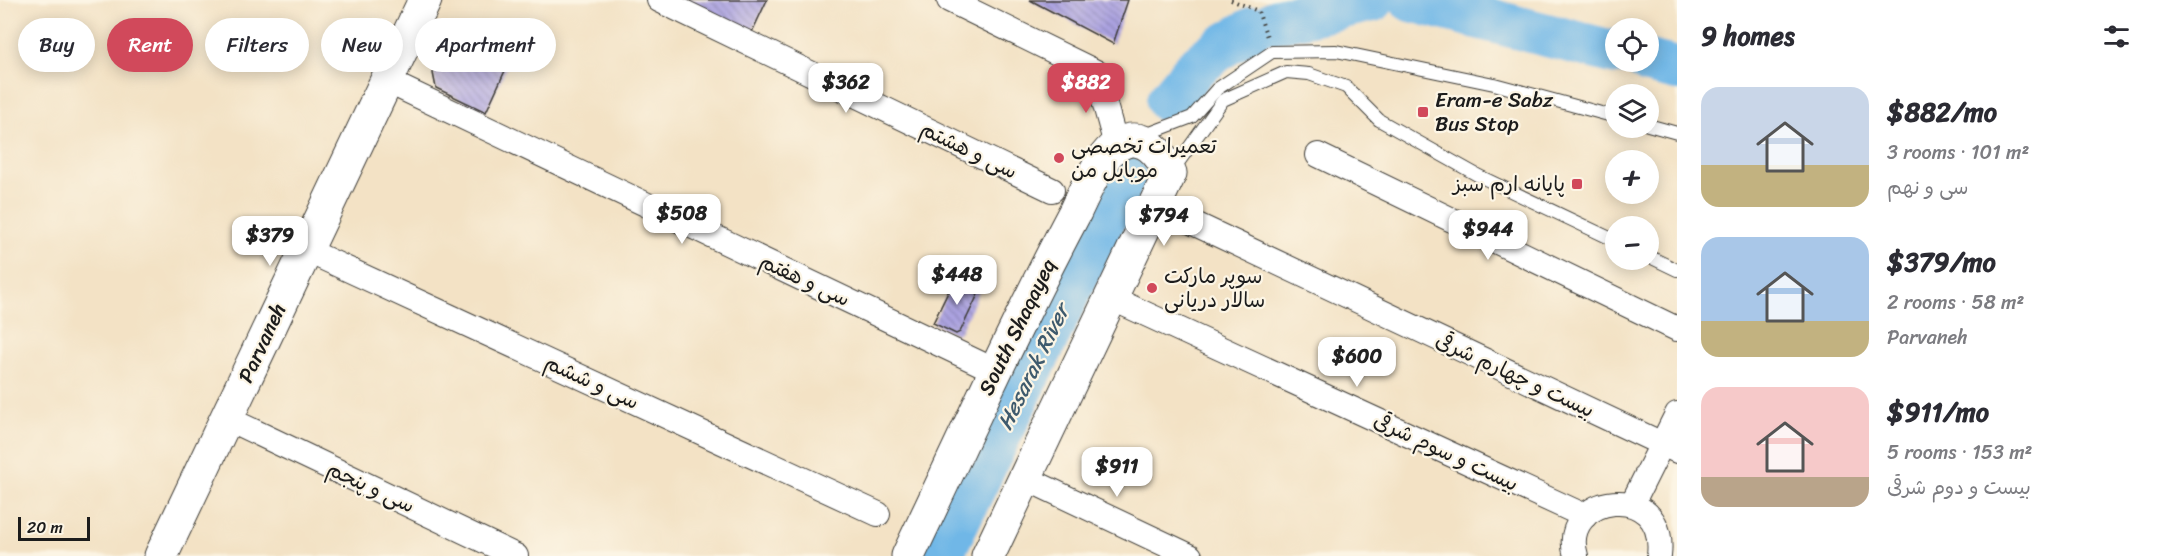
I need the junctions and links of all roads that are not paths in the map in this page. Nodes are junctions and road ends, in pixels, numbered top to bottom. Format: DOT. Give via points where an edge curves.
graph roads {
  1 [pos="425,0"];
  2 [pos="659,0"];
  3 [pos="949,0"];
  4 [pos="387,81"];
  5 [pos="1605,114"];
  6 [pos="1659,129"];
  7 [pos="1677,133"];
  8 [pos="1116,150"];
  9 [pos="1318,155"];
  10 [pos="1170,173"];
  11 [pos="1052,190"];
  12 [pos="1191,222"];
  13 [pos="1605,236"];
  14 [pos="306,250"];
  15 [pos="1659,261"];
  16 [pos="1677,270"];
  17 [pos="1111,298"];
  18 [pos="1677,329"];
  19 [pos="996,371"];
  20 [pos="1677,414"];
  21 [pos="226,418"];
  22 [pos="1669,448"];
  23 [pos="1025,478"];
  24 [pos="1632,504"];
  25 [pos="878,514"];
  26 [pos="1585,516"];
  27 [pos="160,556"];
  28 [pos="516,556"];
  29 [pos="908,556"];
  30 [pos="988,556"];
  31 [pos="1190,556"];
  32 [pos="1576,556"];
  33 [pos="1659,556"];
  1 -- 4 [label="main road, Parvaneh"];
  2 -- 11 [label="street, سی و هشتم"];
  3 -- 8 [label="street" via="1096,72"];
  4 -- 14 [label="main road, Parvaneh"];
  4 -- 19 [label="street, سی و هفتم"];
  5 -- 8 [label="lane" via="1494,84 1336,51 1272,52 1217,89 1192,117"];
  6 -- 7 [label="lane"];
  8 -- 10 [label="main road" via="1146,143 1161,155"];
  8 -- 19 [label="main road, South Shaqayeq" via="1050,258"];
  9 -- 18 [label="street"];
  10 -- 13 [label="lane" via="1223,100 1286,72 1309,74 1346,87 1379,120 1479,176"];
  10 -- 17 [label="main road"];
  12 -- 22 [label="street, بیست و چهارم شرقی"];
  14 -- 21 [label="main road, Parvaneh"];
  14 -- 25 [label="street, سی و ششم"];
  15 -- 16 [label="lane"];
  17 -- 23 [label="main road"];
  17 -- 26 [label="street, بیست و سوم شرقی"];
  19 -- 29 [label="main road, South Shaqayeq"];
  20 -- 22 [label="street"];
  21 -- 27 [label="main road, Parvaneh"];
  21 -- 28 [label="street, سی و پنجم"];
  22 -- 24 [label="street"];
  23 -- 30 [label="main road"];
  23 -- 31 [label="street"];
  24 -- 26 [label="street" via="1607,502"];
  24 -- 33 [label="street" via="1648,515 1658,531"];
  26 -- 32 [label="street" via="1574,539"];
}
